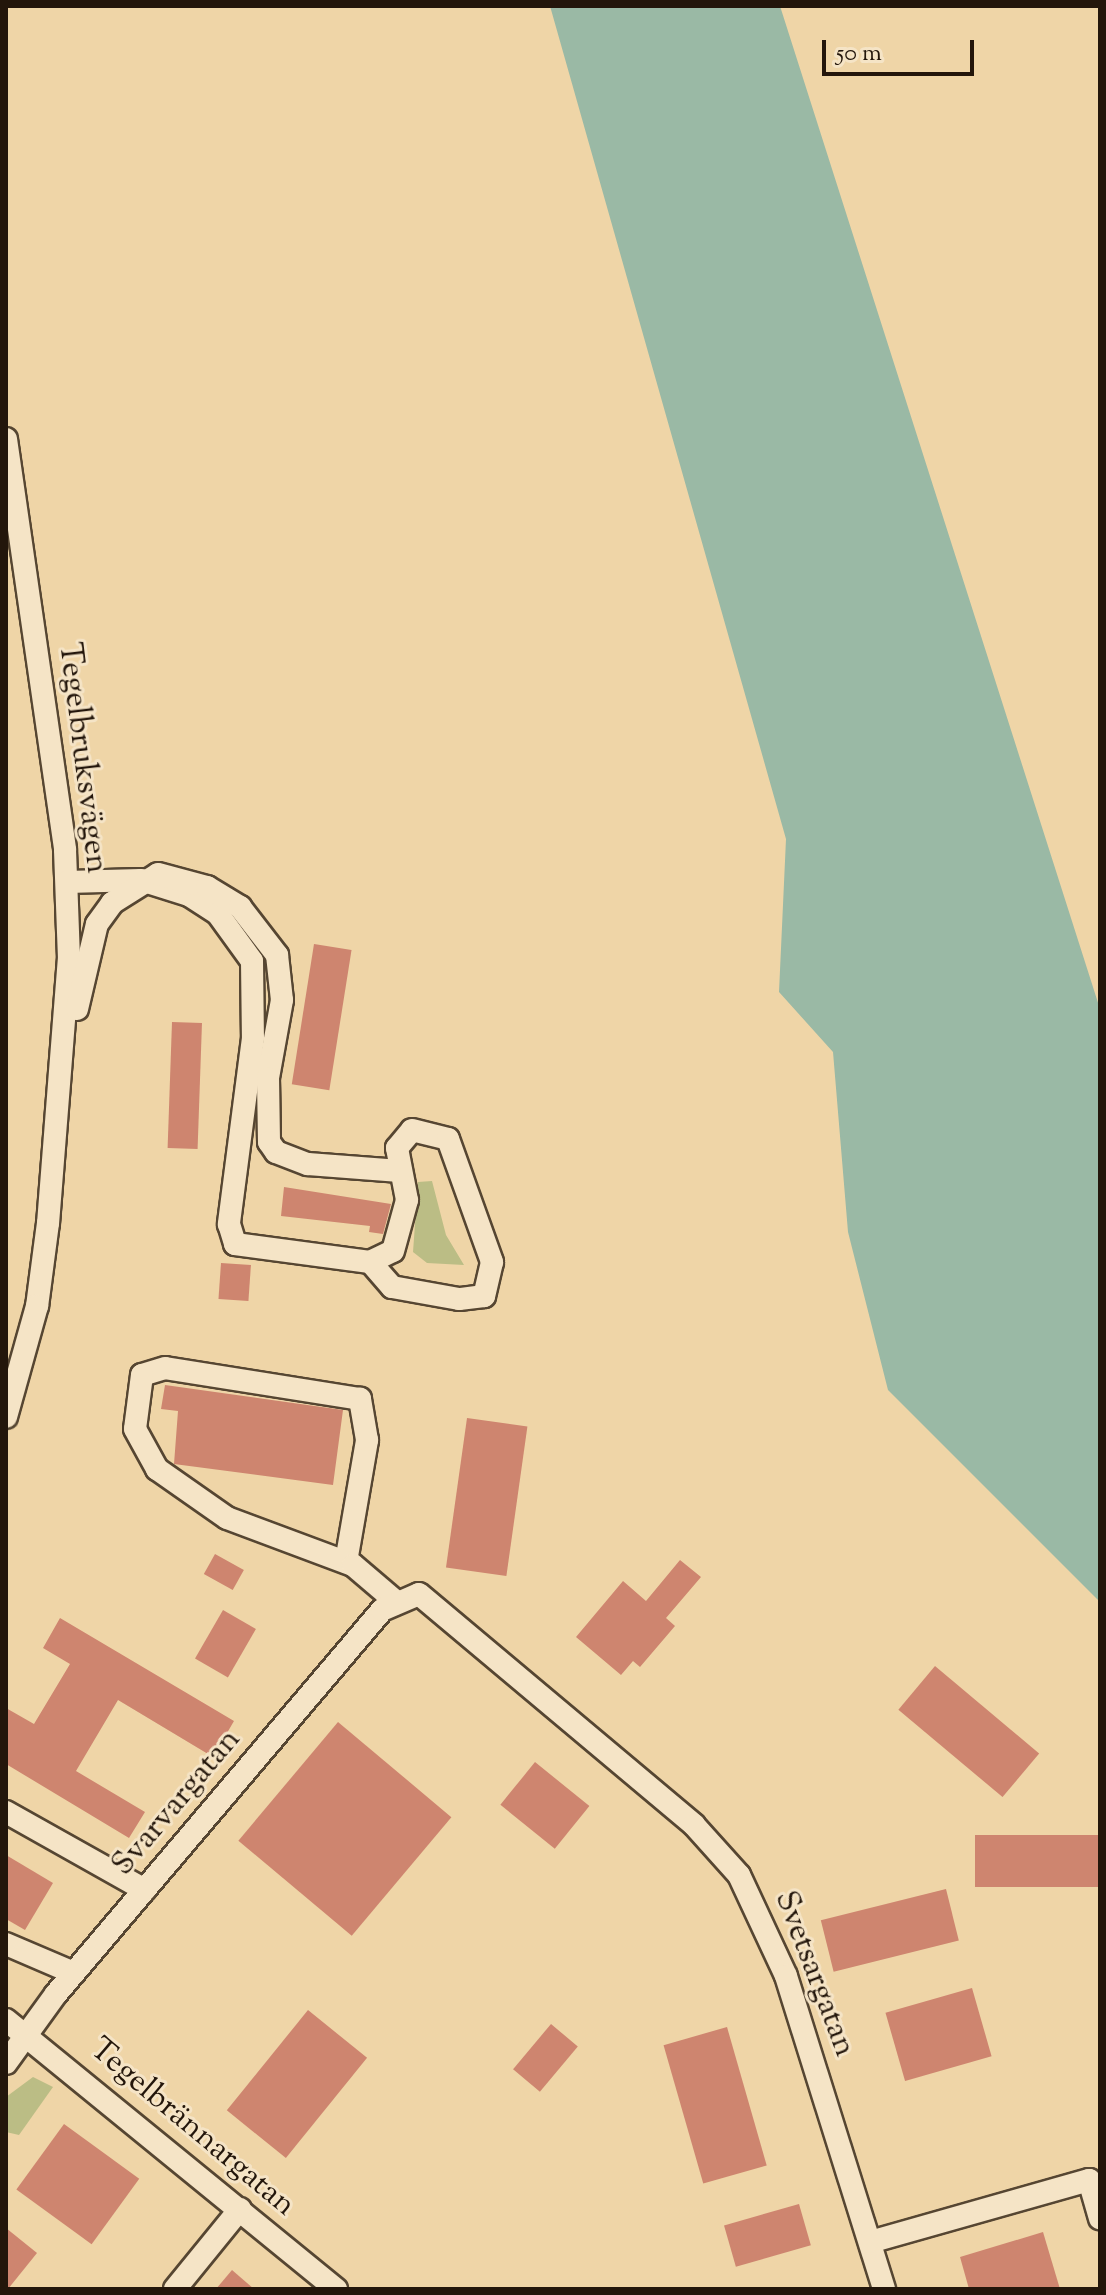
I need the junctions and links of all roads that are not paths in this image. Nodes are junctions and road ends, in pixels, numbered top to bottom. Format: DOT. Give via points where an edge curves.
graph roads {
  1 [pos="6,439"];
  2 [pos="141,880"];
  3 [pos="67,882"];
  4 [pos="66,1049"];
  5 [pos="400,1171"];
  6 [pos="370,1262"];
  7 [pos="6,1417"];
  8 [pos="346,1562"];
  9 [pos="400,1597"];
  10 [pos="6,1812"];
  11 [pos="145,1890"];
  12 [pos="6,1944"];
  13 [pos="74,1973"];
  14 [pos="6,2020"];
  15 [pos="27,2033"];
  16 [pos="6,2063"];
  17 [pos="240,2209"];
  18 [pos="1100,2218"];
  19 [pos="870,2242"];
  20 [pos="175,2289"];
  21 [pos="336,2289"];
  22 [pos="884,2289"];
  1 -- 3 [label="street, Tegelbruksvägen"];
  2 -- 3 [label="street"];
  2 -- 4 [label="street" via="97,924"];
  2 -- 5 [label="street" via="177,877 222,894 277,955 282,1000 268,1078 269,1142 276,1152 347,1170"];
  2 -- 6 [label="street" via="189,895 218,914 252,961 253,1038 229,1224 235,1244"];
  3 -- 4 [label="street, Tegelbruksvägen"];
  4 -- 7 [label="street, Tegelbruksvägen" via="37,1306"];
  5 -- 6 [label="street" via="403,1231 393,1251"];
  5 -- 6 [label="street" via="397,1148 412,1130 448,1139 491,1279 484,1296 459,1299 392,1287"];
  8 -- 8 [label="street, Svetsargatan" via="242,1525 157,1469 135,1429 142,1375 165,1368 360,1399 367,1440"];
  8 -- 9 [label="street, Svetsargatan"];
  9 -- 11 [label="street, Svarvargatan"];
  9 -- 19 [label="street, Svetsargatan" via="437,1603 694,1825 739,1875 786,1976"];
  10 -- 11 [label="street"];
  11 -- 13 [label="street, Svarvargatan"];
  12 -- 13 [label="street"];
  13 -- 15 [label="street, Svarvargatan"];
  14 -- 15 [label="street, Tegelbrännargatan"];
  15 -- 16 [label="street, Svarvargatan"];
  15 -- 17 [label="street, Tegelbrännargatan"];
  17 -- 20 [label="street"];
  17 -- 21 [label="street, Tegelbrännargatan"];
  18 -- 19 [label="street" via="1089,2180"];
  19 -- 22 [label="street, Svetsargatan"];
}
